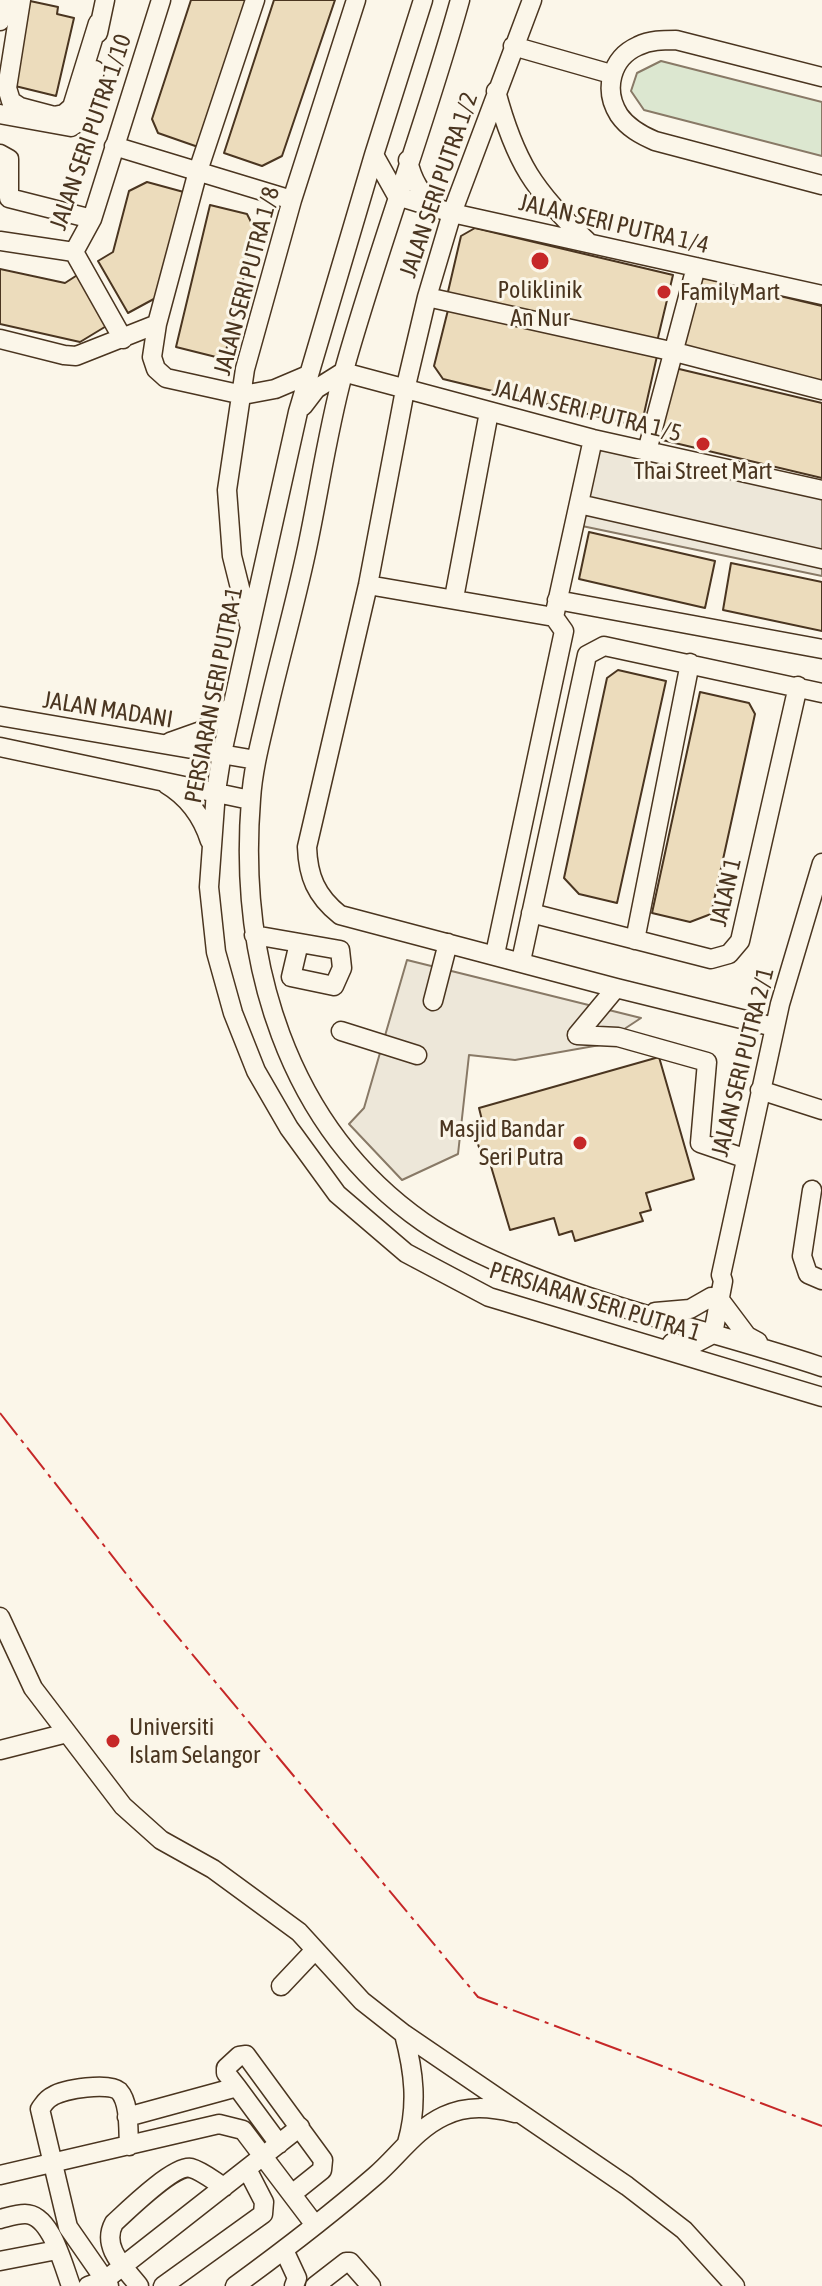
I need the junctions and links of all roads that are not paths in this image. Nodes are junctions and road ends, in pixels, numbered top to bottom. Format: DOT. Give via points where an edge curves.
graph roads {
  1 [pos="9,0"];
  2 [pos="21,0"];
  3 [pos="105,0"];
  4 [pos="161,0"];
  5 [pos="255,0"];
  6 [pos="356,0"];
  7 [pos="423,0"];
  8 [pos="460,0"];
  9 [pos="532,0"];
  10 [pos="0,21"];
  11 [pos="98,23"];
  12 [pos="513,46"];
  13 [pos="611,74"];
  14 [pos="822,77"];
  15 [pos="496,91"];
  16 [pos="0,114"];
  17 [pos="114,146"];
  18 [pos="0,154"];
  19 [pos="374,155"];
  20 [pos="408,160"];
  21 [pos="198,171"];
  22 [pos="822,185"];
  23 [pos="397,196"];
  24 [pos="292,200"];
  25 [pos="444,211"];
  26 [pos="92,219"];
  27 [pos="387,229"];
  28 [pos="0,241"];
  29 [pos="589,243"];
  30 [pos="74,252"];
  31 [pos="696,267"];
  32 [pos="822,295"];
  33 [pos="427,297"];
  34 [pos="157,324"];
  35 [pos="0,339"];
  36 [pos="123,339"];
  37 [pos="675,352"];
  38 [pos="343,372"];
  39 [pos="308,375"];
  40 [pos="376,380"];
  41 [pos="405,390"];
  42 [pos="822,390"];
  43 [pos="243,395"];
  44 [pos="334,408"];
  45 [pos="298,412"];
  46 [pos="489,412"];
  47 [pos="593,439"];
  48 [pos="647,451"];
  49 [pos="822,490"];
  50 [pos="579,504"];
  51 [pos="822,559"];
  52 [pos="368,585"];
  53 [pos="454,598"];
  54 [pos="555,609"];
  55 [pos="250,627"];
  56 [pos="822,649"];
  57 [pos="690,663"];
  58 [pos="798,686"];
  59 [pos="822,693"];
  60 [pos="232,706"];
  61 [pos="0,716"];
  62 [pos="164,743"];
  63 [pos="0,747"];
  64 [pos="222,753"];
  65 [pos="256,760"];
  66 [pos="158,779"];
  67 [pos="216,791"];
  68 [pos="250,800"];
  69 [pos="212,848"];
  70 [pos="822,863"];
  71 [pos="531,913"];
  72 [pos="254,935"];
  73 [pos="635,940"];
  74 [pos="299,943"];
  75 [pos="448,943"];
  76 [pos="495,954"];
  77 [pos="521,961"];
  78 [pos="616,988"];
  79 [pos="433,1001"];
  80 [pos="774,1027"];
  81 [pos="341,1031"];
  82 [pos="417,1055"];
  83 [pos="760,1090"];
  84 [pos="822,1110"];
  85 [pos="744,1158"];
  86 [pos="812,1190"];
  87 [pos="822,1280"];
  88 [pos="715,1299"];
  89 [pos="636,1313"];
  90 [pos="604,1331"];
  91 [pos="706,1335"];
  92 [pos="775,1351"];
  93 [pos="822,1367"];
  94 [pos="822,1396"];
  95 [pos="0,1617"];
  96 [pos="67,1733"];
  97 [pos="0,1750"];
  98 [pos="315,1950"];
  99 [pos="281,1986"];
  100 [pos="404,2034"];
  101 [pos="237,2087"];
  102 [pos="522,2114"];
  103 [pos="127,2117"];
  104 [pos="300,2127"];
  105 [pos="279,2144"];
  106 [pos="129,2146"];
  107 [pos="406,2146"];
  108 [pos="263,2157"];
  109 [pos="51,2164"];
  110 [pos="247,2169"];
  111 [pos="0,2175"];
  112 [pos="224,2187"];
  113 [pos="292,2194"];
  114 [pos="0,2219"];
  115 [pos="315,2225"];
  116 [pos="57,2250"];
  117 [pos="284,2250"];
  118 [pos="0,2261"];
  119 [pos="122,2266"];
  120 [pos="295,2282"];
  121 [pos="100,2284"];
  122 [pos="315,2285"];
  123 [pos="71,2286"];
  124 [pos="139,2286"];
  125 [pos="163,2286"];
  126 [pos="235,2286"];
  127 [pos="371,2286"];
  128 [pos="735,2286"];
  1 -- 10 [label="street"];
  2 -- 11 [label="street" via="7,88 11,101 20,107 54,116 72,107"];
  3 -- 11 [label="street"];
  4 -- 17 [label="street, JALAN SERI PUTRA 1/10"];
  5 -- 21 [label="street"];
  6 -- 24 [label="street, JALAN SERI PUTRA 1/8"];
  7 -- 19 [label="street, PERSIARAN SERI PUTRA 1"];
  8 -- 20 [label="street, PERSIARAN SERI PUTRA 1"];
  9 -- 12 [label="street, JALAN SERI PUTRA 1/2"];
  11 -- 16 [label="street" via="97,62 81,121 57,126"];
  12 -- 13 [label="street"];
  12 -- 15 [label="street, JALAN SERI PUTRA 1/2"];
  13 -- 14 [label="street" via="637,46 676,40"];
  13 -- 22 [label="street" via="618,114 634,131"];
  15 -- 25 [label="street, JALAN SERI PUTRA 1/2"];
  15 -- 29 [label="street" via="508,134 528,175 554,210"];
  17 -- 21 [label="street"];
  17 -- 26 [label="street, JALAN SERI PUTRA 1/10"];
  18 -- 26 [label="street" via="9,159 9,198"];
  19 -- 23 [label="street"];
  19 -- 39 [label="street, PERSIARAN SERI PUTRA 1"];
  20 -- 23 [label="street, PERSIARAN SERI PUTRA 1"];
  20 -- 25 [label="street" via="425,198"];
  21 -- 24 [label="street"];
  21 -- 34 [label="street"];
  23 -- 25 [label="street, JALAN SERI PUTRA 1/4"];
  23 -- 27 [label="street, PERSIARAN SERI PUTRA 1"];
  24 -- 43 [label="street, JALAN SERI PUTRA 1/8" via="245,369"];
  25 -- 27 [label="street" via="409,214"];
  25 -- 29 [label="street, JALAN SERI PUTRA 1/4"];
  25 -- 33 [label="street, JALAN SERI PUTRA 1/2"];
  26 -- 30 [label="street, JALAN SERI PUTRA 1/10"];
  27 -- 38 [label="street, PERSIARAN SERI PUTRA 1"];
  28 -- 30 [label="street, JALAN SERI PUTRA 1/10"];
  29 -- 31 [label="street, JALAN SERI PUTRA 1/4"];
  30 -- 36 [label="street"];
  31 -- 32 [label="street, JALAN SERI PUTRA 1/4"];
  31 -- 37 [label="street"];
  33 -- 37 [label="street"];
  33 -- 41 [label="street, JALAN SERI PUTRA 1/2"];
  34 -- 36 [label="street"];
  34 -- 43 [label="street" via="152,357 166,378"];
  35 -- 36 [label="street" via="76,356"];
  37 -- 42 [label="street"];
  37 -- 48 [label="street"];
  38 -- 40 [label="street, JALAN SERI PUTRA 1/5"];
  38 -- 44 [label="street, PERSIARAN SERI PUTRA 1"];
  38 -- 45 [label="street" via="316,389"];
  39 -- 43 [label="street"];
  39 -- 45 [label="street, PERSIARAN SERI PUTRA 1"];
  40 -- 41 [label="street, JALAN SERI PUTRA 1/5"];
  40 -- 44 [label="street" via="350,391"];
  41 -- 46 [label="street, JALAN SERI PUTRA 1/5"];
  41 -- 52 [label="street, JALAN SERI PUTRA 1/2"];
  43 -- 55 [label="street, JALAN SERI PUTRA 1/8" via="227,490 232,556"];
  44 -- 65 [label="street, PERSIARAN SERI PUTRA 1"];
  45 -- 55 [label="street, PERSIARAN SERI PUTRA 1"];
  46 -- 47 [label="street, JALAN SERI PUTRA 1/5"];
  46 -- 53 [label="street"];
  47 -- 48 [label="street, JALAN SERI PUTRA 1/5"];
  47 -- 50 [label="street"];
  48 -- 49 [label="street, JALAN SERI PUTRA 1/5"];
  50 -- 51 [label="street"];
  50 -- 54 [label="street"];
  52 -- 53 [label="street"];
  52 -- 75 [label="street, JALAN SERI PUTRA 1/2" via="307,847 308,866 319,895 340,915"];
  53 -- 54 [label="street"];
  54 -- 56 [label="street"];
  54 -- 76 [label="street" via="564,631"];
  55 -- 60 [label="street, PERSIARAN SERI PUTRA 1"];
  57 -- 58 [label="street"];
  57 -- 71 [label="street" via="604,646 587,655"];
  57 -- 73 [label="street"];
  58 -- 59 [label="street"];
  58 -- 73 [label="street, JALAN 1" via="740,941 729,954 711,959"];
  60 -- 62 [label="street" via="201,731"];
  60 -- 64 [label="street, PERSIARAN SERI PUTRA 1"];
  61 -- 62 [label="street, JALAN MADANI"];
  62 -- 64 [label="street, JALAN MADANI"];
  63 -- 66 [label="street"];
  64 -- 65 [label="street, JALAN MADANI"];
  64 -- 67 [label="street, PERSIARAN SERI PUTRA 1"];
  65 -- 68 [label="street, PERSIARAN SERI PUTRA 1"];
  66 -- 67 [label="street"];
  66 -- 69 [label="street" via="189,802"];
  67 -- 68 [label="street"];
  67 -- 69 [label="street, PERSIARAN SERI PUTRA 1"];
  68 -- 72 [label="street, PERSIARAN SERI PUTRA 1"];
  69 -- 90 [label="street, PERSIARAN SERI PUTRA 1" via="209,887 216,952 233,1013 275,1105 337,1194 406,1253 489,1297"];
  70 -- 80 [label="street, JALAN SERI PUTRA 2/1"];
  71 -- 73 [label="street, JALAN 1"];
  71 -- 77 [label="street"];
  72 -- 74 [label="street"];
  72 -- 89 [label="street, PERSIARAN SERI PUTRA 1" via="279,1032 301,1082 330,1132 371,1180 424,1223 486,1258"];
  75 -- 76 [label="street, JALAN SERI PUTRA 1/2"];
  75 -- 79 [label="street"];
  76 -- 77 [label="street, JALAN SERI PUTRA 1/2"];
  77 -- 78 [label="street, JALAN SERI PUTRA 1/2"];
  78 -- 80 [label="street, JALAN SERI PUTRA 1/2"];
  78 -- 85 [label="street" via="577,1035 618,1037 707,1062 700,1143"];
  80 -- 83 [label="street, JALAN SERI PUTRA 2/1"];
  81 -- 82 [label="street"];
  83 -- 84 [label="street"];
  83 -- 85 [label="street, JALAN SERI PUTRA 2/1"];
  85 -- 88 [label="street, JALAN SERI PUTRA 2/1" via="723,1281"];
  86 -- 87 [label="street" via="802,1256 808,1274"];
  88 -- 89 [label="street" via="690,1309"];
  88 -- 91 [label="street, JALAN SERI PUTRA 2/1"];
  88 -- 92 [label="street" via="747,1336"];
  89 -- 91 [label="street, PERSIARAN SERI PUTRA 1"];
  90 -- 91 [label="street" via="627,1330 680,1345 692,1345"];
  90 -- 94 [label="street, PERSIARAN SERI PUTRA 1"];
  91 -- 92 [label="street, PERSIARAN SERI PUTRA 1"];
  91 -- 94 [label="street" via="725,1355 803,1383"];
  92 -- 93 [label="street, PERSIARAN SERI PUTRA 1"];
  95 -- 96 [label="street" via="33,1688"];
  96 -- 97 [label="street"];
  96 -- 98 [label="street" via="123,1806 161,1840 213,1869 299,1932"];
  98 -- 99 [label="street"];
  98 -- 100 [label="street" via="362,2001"];
  100 -- 102 [label="street"];
  100 -- 107 [label="street" via="415,2101"];
  101 -- 103 [label="street"];
  101 -- 104 [label="street" via="226,2068 246,2055"];
  101 -- 105 [label="street"];
  102 -- 107 [label="street" via="460,2109 424,2127"];
  102 -- 128 [label="street" via="684,2230"];
  103 -- 106 [label="street"];
  103 -- 109 [label="street" via="124,2099 107,2085 47,2099 40,2109"];
  104 -- 105 [label="street"];
  104 -- 113 [label="street" via="323,2160 322,2170"];
  105 -- 108 [label="street"];
  106 -- 108 [label="street" via="219,2124 243,2130"];
  106 -- 109 [label="street"];
  107 -- 115 [label="street"];
  108 -- 110 [label="street"];
  108 -- 113 [label="street"];
  109 -- 111 [label="street"];
  109 -- 121 [label="street" via="68,2227"];
  110 -- 112 [label="street"];
  110 -- 125 [label="street" via="264,2202 263,2214"];
  112 -- 119 [label="street"];
  112 -- 119 [label="street" via="192,2168 171,2174 108,2233"];
  113 -- 115 [label="street"];
  114 -- 116 [label="street" via="26,2213 38,2217"];
  115 -- 117 [label="street"];
  116 -- 118 [label="street"];
  116 -- 123 [label="street"];
  117 -- 120 [label="street"];
  117 -- 126 [label="street"];
  119 -- 121 [label="street"];
  119 -- 124 [label="street"];
  120 -- 122 [label="street"];
  122 -- 127 [label="street" via="350,2262"];
}
